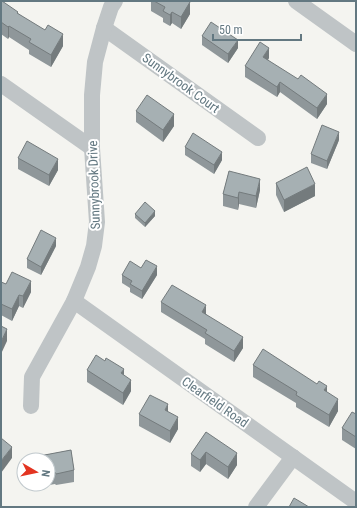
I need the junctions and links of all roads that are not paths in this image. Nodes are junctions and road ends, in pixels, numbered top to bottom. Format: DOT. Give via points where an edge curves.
graph roads {
  1 [pos="115,1"];
  2 [pos="296,1"];
  3 [pos="104,28"];
  4 [pos="356,44"];
  5 [pos="1,84"];
  6 [pos="258,138"];
  7 [pos="92,148"];
  8 [pos="74,301"];
  9 [pos="31,406"];
  10 [pos="293,457"];
  11 [pos="356,502"];
  12 [pos="256,507"];
  1 -- 3 [label="street, Sunnybrook Drive"];
  2 -- 4 [label="street"];
  3 -- 6 [label="street, Sunnybrook Court"];
  3 -- 7 [label="street, Sunnybrook Drive" via="95,62"];
  5 -- 7 [label="street"];
  7 -- 8 [label="street, Sunnybrook Drive" via="97,222 88,267"];
  8 -- 9 [label="street, Sunnybrook Drive" via="32,376"];
  8 -- 10 [label="street, Clearfield Road"];
  10 -- 11 [label="street, Clearfield Road"];
  10 -- 12 [label="street"];
}
